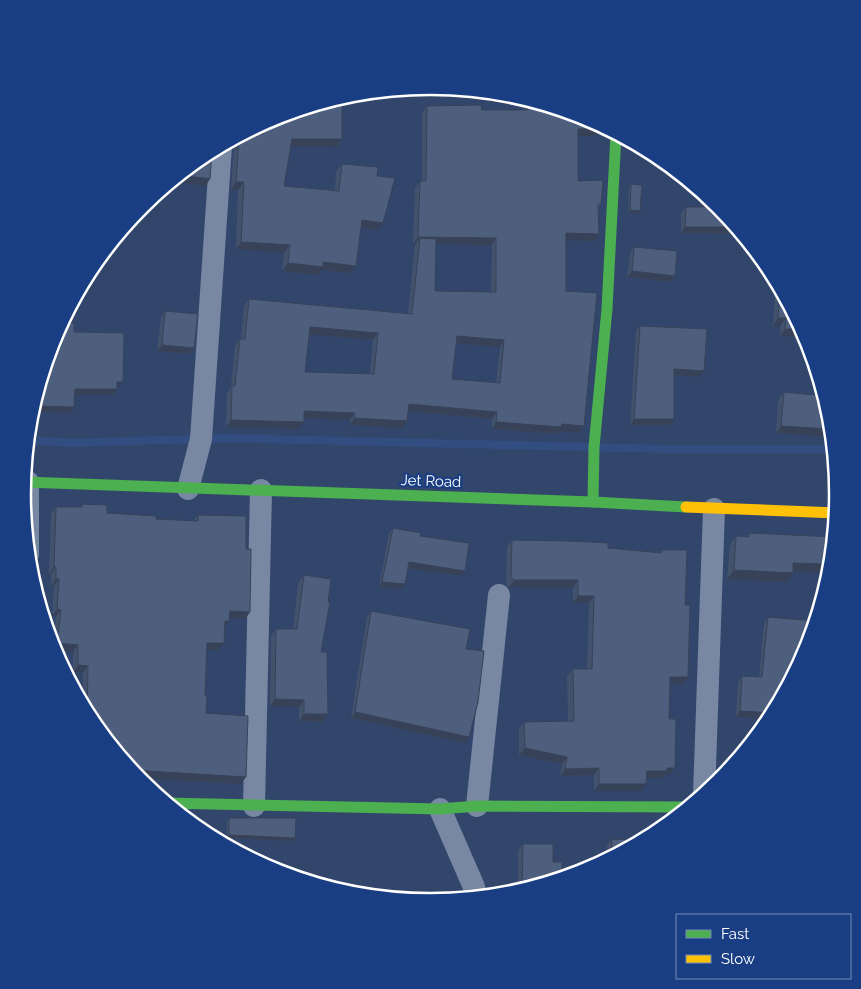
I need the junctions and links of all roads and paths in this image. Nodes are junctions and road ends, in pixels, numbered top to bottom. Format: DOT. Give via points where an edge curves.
graph roads {
  1 [pos="616,141"];
  2 [pos="219,156"];
  3 [pos="31,482"];
  4 [pos="188,489"];
  5 [pos="261,490"];
  6 [pos="593,502"];
  7 [pos="714,509"];
  8 [pos="829,513"];
  9 [pos="499,595"];
  10 [pos="704,785"];
  11 [pos="177,803"];
  12 [pos="254,806"];
  13 [pos="477,806"];
  14 [pos="679,807"];
  15 [pos="440,809"];
  16 [pos="475,891"];
  1 -- 6 [label="street"];
  2 -- 4 [label="street" via="201,439"];
  3 -- 4 [label="street, Jet Road"];
  4 -- 5 [label="street, Jet Road"];
  5 -- 6 [label="street, Jet Road"];
  5 -- 12 [label="street"];
  6 -- 7 [label="street, Jet Road"];
  7 -- 8 [label="street, Jet Road"];
  7 -- 10 [label="street"];
  9 -- 13 [label="street"];
  11 -- 12 [label="street"];
  12 -- 15 [label="street"];
  13 -- 14 [label="street"];
  13 -- 15 [label="street"];
  15 -- 16 [label="street"];
}
